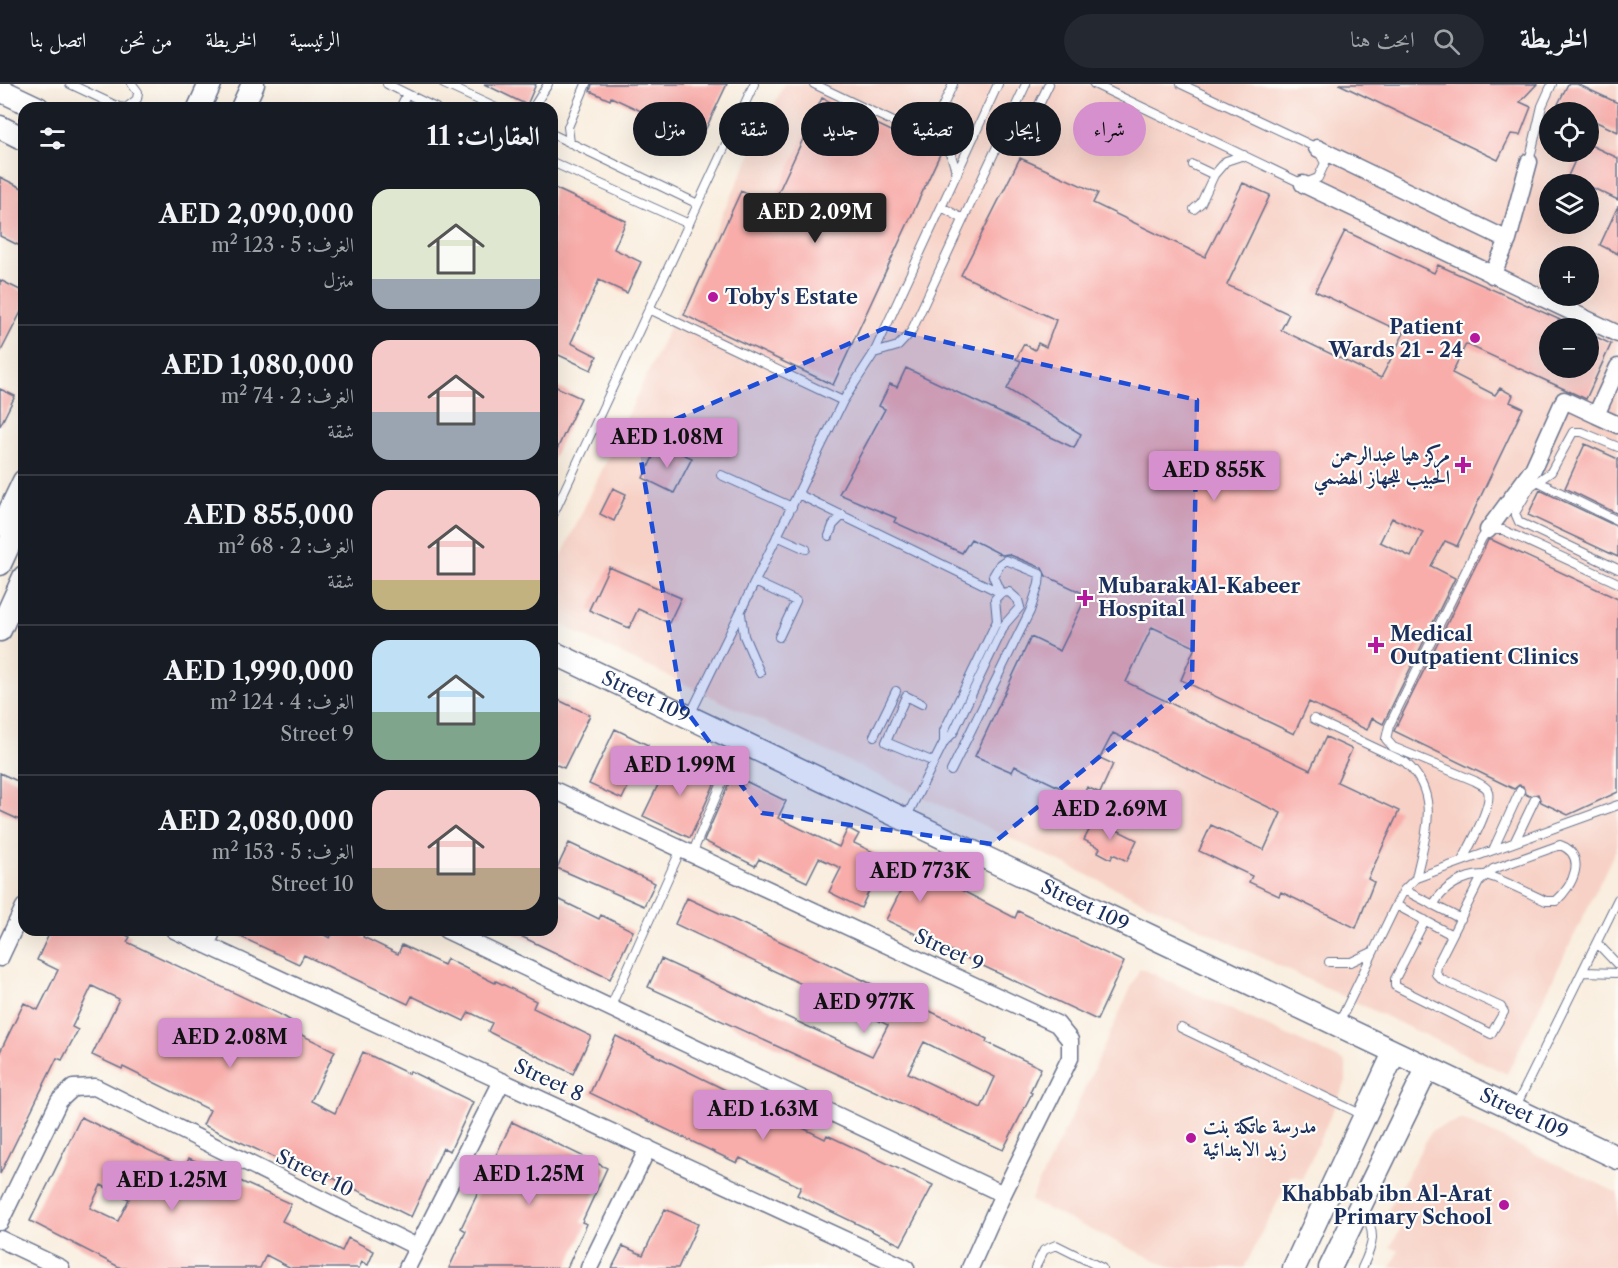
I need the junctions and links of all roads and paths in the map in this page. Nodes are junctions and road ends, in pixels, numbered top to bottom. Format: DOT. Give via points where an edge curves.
graph roads {
  1 [pos="70,84"];
  2 [pos="132,84"];
  3 [pos="210,84"];
  4 [pos="253,84"];
  5 [pos="387,84"];
  6 [pos="444,84"];
  7 [pos="548,84"];
  8 [pos="575,84"];
  9 [pos="580,84"];
  10 [pos="586,84"];
  11 [pos="754,84"];
  12 [pos="814,84"];
  13 [pos="953,84"];
  14 [pos="998,84"];
  15 [pos="1026,84"];
  16 [pos="1049,84"];
  17 [pos="1094,84"];
  18 [pos="1181,84"];
  19 [pos="1552,84"];
  20 [pos="0,90"];
  21 [pos="407,93"];
  22 [pos="25,102"];
  23 [pos="108,102"];
  24 [pos="133,102"];
  25 [pos="202,102"];
  26 [pos="245,102"];
  27 [pos="403,102"];
  28 [pos="424,102"];
  29 [pos="483,102"];
  30 [pos="537,102"];
  31 [pos="1040,102"];
  32 [pos="975,135"];
  33 [pos="558,137"];
  34 [pos="570,142"];
  35 [pos="1317,148"];
  36 [pos="1245,155"];
  37 [pos="1529,162"];
  38 [pos="558,165"];
  39 [pos="1193,165"];
  40 [pos="957,174"];
  41 [pos="1214,175"];
  42 [pos="1303,184"];
  43 [pos="698,204"];
  44 [pos="942,207"];
  45 [pos="1194,209"];
  46 [pos="963,219"];
  47 [pos="689,224"];
  48 [pos="1508,240"];
  49 [pos="1492,275"];
  50 [pos="649,309"];
  51 [pos="1618,334"];
  52 [pos="874,353"];
  53 [pos="1618,367"];
  54 [pos="843,401"];
  55 [pos="1596,415"];
  56 [pos="1618,424"];
  57 [pos="1618,447"];
  58 [pos="721,475"];
  59 [pos="1537,481"];
  60 [pos="798,495"];
  61 [pos="558,504"];
  62 [pos="792,507"];
  63 [pos="12,508"];
  64 [pos="843,515"];
  65 [pos="1618,521"];
  66 [pos="1488,530"];
  67 [pos="0,531"];
  68 [pos="777,536"];
  69 [pos="830,536"];
  70 [pos="806,549"];
  71 [pos="0,564"];
  72 [pos="1618,569"];
  73 [pos="755,582"];
  74 [pos="1618,583"];
  75 [pos="18,587"];
  76 [pos="1001,592"];
  77 [pos="6,607"];
  78 [pos="741,614"];
  79 [pos="0,630"];
  80 [pos="779,637"];
  81 [pos="558,655"];
  82 [pos="760,673"];
  83 [pos="896,691"];
  84 [pos="922,704"];
  85 [pos="689,717"];
  86 [pos="1314,720"];
  87 [pos="874,736"];
  88 [pos="739,742"];
  89 [pos="944,742"];
  90 [pos="934,762"];
  91 [pos="951,771"];
  92 [pos="558,792"];
  93 [pos="1520,792"];
  94 [pos="1535,799"];
  95 [pos="1618,805"];
  96 [pos="904,821"];
  97 [pos="1515,842"];
  98 [pos="1493,850"];
  99 [pos="686,851"];
  100 [pos="1463,859"];
  101 [pos="1486,875"];
  102 [pos="1416,878"];
  103 [pos="1404,890"];
  104 [pos="1618,899"];
  105 [pos="1396,905"];
  106 [pos="1433,905"];
  107 [pos="1461,919"];
  108 [pos="18,920"];
  109 [pos="1425,920"];
  110 [pos="1452,935"];
  111 [pos="459,936"];
  112 [pos="210,937"];
  113 [pos="1597,943"];
  114 [pos="1373,951"];
  115 [pos="0,958"];
  116 [pos="1329,962"];
  117 [pos="1618,965"];
  118 [pos="1584,972"];
  119 [pos="1618,973"];
  120 [pos="610,1008"];
  121 [pos="1338,1025"];
  122 [pos="1181,1028"];
  123 [pos="1394,1053"];
  124 [pos="1427,1069"];
  125 [pos="502,1081"];
  126 [pos="1514,1110"];
  127 [pos="1365,1116"];
  128 [pos="1352,1144"];
  129 [pos="648,1148"];
  130 [pos="1618,1158"];
  131 [pos="1003,1194"];
  132 [pos="1362,1202"];
  133 [pos="0,1222"];
  134 [pos="0,1239"];
  135 [pos="417,1247"];
  136 [pos="61,1268"];
  137 [pos="407,1268"];
  138 [pos="589,1268"];
  139 [pos="906,1268"];
  140 [pos="970,1268"];
  141 [pos="1035,1268"];
  142 [pos="1102,1268"];
  143 [pos="1294,1268"];
  144 [pos="1328,1268"];
  145 [pos="1362,1268"];
  1 -- 23 [label="lane"];
  2 -- 24 [label="lane" via="138,92"];
  3 -- 25 [label="street"];
  4 -- 26 [label="street"];
  5 -- 21 [label="lane"];
  6 -- 29 [label="lane"];
  7 -- 30 [label="lane"];
  8 -- 9 [label="lane"];
  10 -- 34 [label="lane" via="568,127"];
  11 -- 43 [label="lane"];
  12 -- 40 [label="lane" via="942,145 951,155"];
  13 -- 32 [label="lane" via="940,112 941,119"];
  14 -- 32 [label="lane"];
  15 -- 46 [label="lane"];
  16 -- 31 [label="lane"];
  17 -- 36 [label="lane"];
  18 -- 35 [label="lane"];
  19 -- 37 [label="lane" via="1542,106"];
  20 -- 22 [label="street"];
  21 -- 27 [label="lane"];
  21 -- 28 [label="lane"];
  32 -- 40 [label="lane"];
  33 -- 34 [label="lane"];
  34 -- 43 [label="lane"];
  35 -- 42 [label="lane" via="1325,163 1318,178"];
  35 -- 48 [label="street"];
  36 -- 41 [label="lane" via="1226,161"];
  36 -- 42 [label="lane"];
  37 -- 48 [label="street"];
  38 -- 47 [label="lane"];
  39 -- 41 [label="lane"];
  40 -- 44 [label="lane"];
  41 -- 45 [label="lane"];
  42 -- 49 [label="street"];
  43 -- 47 [label="lane"];
  44 -- 46 [label="lane"];
  44 -- 52 [label="lane"];
  46 -- 52 [label="lane" via="908,338 898,346"];
  47 -- 50 [label="lane"];
  48 -- 49 [label="street"];
  49 -- 51 [label="street"];
  50 -- 54 [label="lane"];
  50 -- 61 [label="lane"];
  52 -- 54 [label="lane"];
  53 -- 55 [label="street"];
  54 -- 60 [label="lane"];
  55 -- 56 [label="street"];
  55 -- 66 [label="street" via="1564,400 1533,469"];
  57 -- 59 [label="lane" via="1573,432 1551,472"];
  58 -- 62 [label="lane"];
  59 -- 65 [label="lane"];
  59 -- 72 [label="lane" via="1516,509 1517,520"];
  60 -- 62 [label="lane"];
  60 -- 64 [label="lane"];
  62 -- 68 [label="lane"];
  63 -- 67 [label="street"];
  63 -- 71 [label="street"];
  64 -- 69 [label="lane" via="833,525"];
  64 -- 76 [label="lane"];
  66 -- 74 [label="lane" via="1503,530"];
  66 -- 100 [label="lane" via="1389,726 1386,739 1393,747 1486,789 1487,808"];
  68 -- 70 [label="lane"];
  68 -- 73 [label="lane"];
  73 -- 78 [label="lane"];
  73 -- 80 [label="lane" via="796,601"];
  75 -- 77 [label="street"];
  76 -- 89 [label="lane" via="995,599 997,621 944,731"];
  76 -- 89 [label="lane" via="1009,592 1020,607 1005,624 953,733"];
  76 -- 91 [label="lane" via="993,576 1006,560 1040,574 1030,611"];
  77 -- 79 [label="street"];
  78 -- 82 [label="lane" via="746,645"];
  78 -- 85 [label="lane"];
  81 -- 85 [label="street, Street 109"];
  83 -- 87 [label="lane"];
  84 -- 90 [label="lane" via="906,696 886,742"];
  85 -- 88 [label="street, Street 109"];
  86 -- 102 [label="lane" via="1405,762 1417,773 1426,788 1429,811"];
  88 -- 96 [label="street, Street 109"];
  88 -- 99 [label="lane"];
  89 -- 90 [label="lane"];
  90 -- 96 [label="lane"];
  92 -- 99 [label="street, Street 9"];
  93 -- 98 [label="lane"];
  94 -- 97 [label="lane"];
  95 -- 97 [label="lane"];
  96 -- 121 [label="street, Street 109"];
  97 -- 98 [label="lane"];
  98 -- 100 [label="lane"];
  99 -- 120 [label="lane"];
  99 -- 131 [label="street, Street 9" via="1056,1024 1071,1040 1070,1058"];
  100 -- 102 [label="lane"];
  101 -- 101 [label="lane" via="1546,901 1556,901 1577,866 1576,856 1560,845 1493,868"];
  101 -- 106 [label="lane" via="1460,881 1441,892"];
  101 -- 107 [label="lane"];
  102 -- 103 [label="lane"];
  103 -- 105 [label="lane"];
  103 -- 106 [label="lane"];
  104 -- 113 [label="lane"];
  105 -- 109 [label="lane"];
  105 -- 114 [label="lane"];
  106 -- 107 [label="lane"];
  107 -- 110 [label="lane"];
  108 -- 115 [label="street"];
  109 -- 110 [label="lane"];
  109 -- 110 [label="lane" via="1395,979 1395,987 1491,1034 1503,1017 1501,1007 1436,974"];
  111 -- 120 [label="street"];
  112 -- 125 [label="street, Street 8"];
  113 -- 117 [label="lane"];
  113 -- 118 [label="lane"];
  114 -- 116 [label="lane" via="1351,962"];
  114 -- 121 [label="lane"];
  118 -- 119 [label="lane"];
  118 -- 126 [label="lane"];
  120 -- 131 [label="street"];
  121 -- 123 [label="street, Street 109"];
  122 -- 127 [label="lane"];
  123 -- 124 [label="street, Street 109"];
  123 -- 127 [label="street"];
  124 -- 126 [label="street, Street 109"];
  124 -- 132 [label="street"];
  125 -- 129 [label="street, Street 8"];
  125 -- 135 [label="street"];
  126 -- 130 [label="street, Street 109"];
  127 -- 128 [label="street"];
  128 -- 143 [label="street"];
  128 -- 144 [label="street" via="1365,1137 1373,1138 1377,1152 1335,1240"];
  129 -- 138 [label="street"];
  129 -- 139 [label="street, Street 8"];
  131 -- 140 [label="street, Street 9"];
  132 -- 144 [label="street"];
  132 -- 145 [label="lane" via="1374,1234"];
  133 -- 135 [label="street, Street 10" via="59,1101 73,1088 94,1087"];
  134 -- 136 [label="street"];
  135 -- 137 [label="street"];
  141 -- 142 [label="lane" via="1044,1250 1052,1245"];
}
